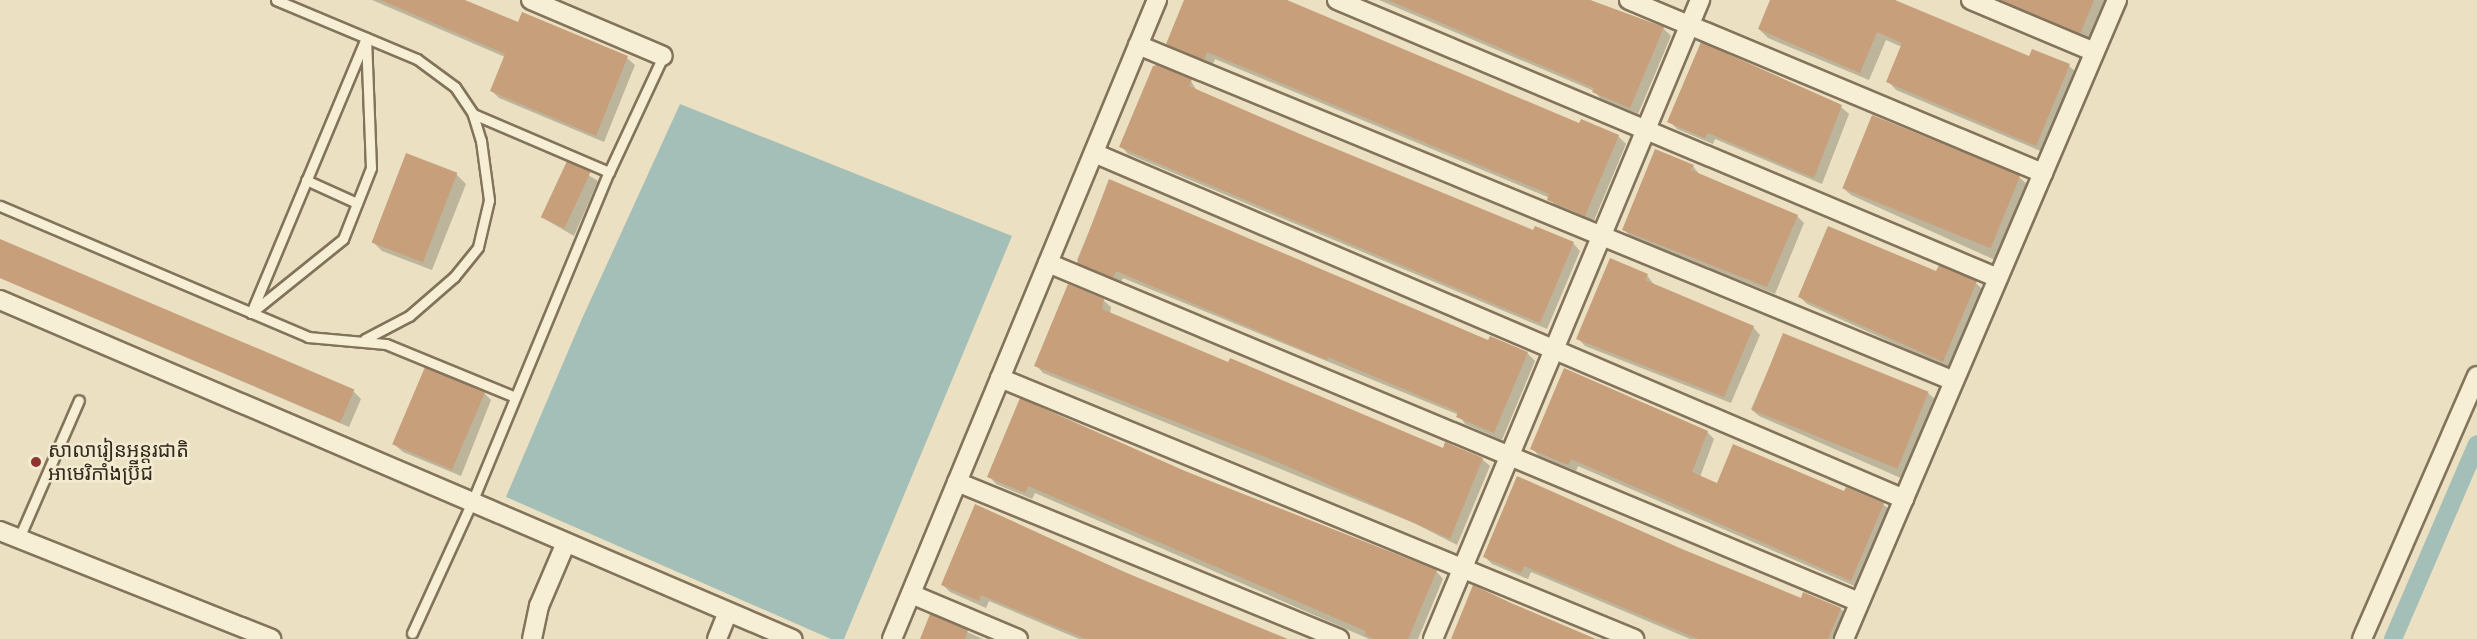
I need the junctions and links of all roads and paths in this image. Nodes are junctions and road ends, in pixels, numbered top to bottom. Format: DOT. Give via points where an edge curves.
graph roads {
  1 [pos="276,0"];
  2 [pos="531,0"];
  3 [pos="1157,0"];
  4 [pos="1337,0"];
  5 [pos="1629,0"];
  6 [pos="1700,0"];
  7 [pos="1971,0"];
  8 [pos="2117,0"];
  9 [pos="1689,25"];
  10 [pos="366,38"];
  11 [pos="1138,45"];
  12 [pos="2095,51"];
  13 [pos="663,56"];
  14 [pos="473,114"];
  15 [pos="1646,130"];
  16 [pos="1094,153"];
  17 [pos="609,172"];
  18 [pos="2043,173"];
  19 [pos="306,180"];
  20 [pos="357,203"];
  21 [pos="0,206"];
  22 [pos="1601,236"];
  23 [pos="1048,263"];
  24 [pos="1998,278"];
  25 [pos="0,300"];
  26 [pos="251,313"];
  27 [pos="365,339"];
  28 [pos="1554,350"];
  29 [pos="2477,376"];
  30 [pos="1000,378"];
  31 [pos="1954,381"];
  32 [pos="516,397"];
  33 [pos="79,400"];
  34 [pos="1509,456"];
  35 [pos="957,482"];
  36 [pos="1904,499"];
  37 [pos="472,502"];
  38 [pos="0,531"];
  39 [pos="19,538"];
  40 [pos="565,545"];
  41 [pos="1462,568"];
  42 [pos="911,594"];
  43 [pos="1859,602"];
  44 [pos="728,612"];
  45 [pos="412,633"];
  46 [pos="271,639"];
  47 [pos="532,639"];
  48 [pos="717,639"];
  49 [pos="792,639"];
  50 [pos="892,639"];
  51 [pos="1018,639"];
  52 [pos="1339,639"];
  53 [pos="1433,639"];
  54 [pos="1634,639"];
  55 [pos="1844,639"];
  56 [pos="2361,639"];
  1 -- 10 [label="lane"];
  2 -- 13 [label="street"];
  3 -- 11 [label="street"];
  4 -- 15 [label="street"];
  5 -- 9 [label="street"];
  6 -- 9 [label="street"];
  7 -- 12 [label="street"];
  8 -- 12 [label="street"];
  9 -- 15 [label="street"];
  9 -- 18 [label="street"];
  10 -- 14 [label="lane" via="417,59 455,87"];
  10 -- 19 [label="lane"];
  10 -- 20 [label="lane" via="371,168"];
  11 -- 16 [label="street"];
  11 -- 22 [label="street"];
  12 -- 18 [label="street"];
  13 -- 17 [label="lane"];
  14 -- 17 [label="lane"];
  14 -- 27 [label="lane" via="482,141 489,200 478,247 454,278 409,316"];
  15 -- 22 [label="street"];
  15 -- 24 [label="street"];
  16 -- 23 [label="street"];
  16 -- 28 [label="street"];
  17 -- 32 [label="lane"];
  18 -- 24 [label="street"];
  19 -- 20 [label="lane"];
  19 -- 26 [label="lane"];
  20 -- 26 [label="lane" via="343,239"];
  21 -- 26 [label="lane"];
  22 -- 28 [label="street"];
  22 -- 31 [label="street"];
  23 -- 30 [label="street"];
  23 -- 34 [label="street"];
  24 -- 31 [label="street"];
  25 -- 37 [label="street"];
  26 -- 27 [label="lane" via="309,337"];
  27 -- 32 [label="lane"];
  28 -- 34 [label="street"];
  28 -- 36 [label="street"];
  29 -- 56 [label="street"];
  30 -- 35 [label="street"];
  30 -- 41 [label="street"];
  31 -- 36 [label="street"];
  32 -- 37 [label="lane"];
  33 -- 39 [label="lane"];
  34 -- 41 [label="street"];
  34 -- 43 [label="street"];
  35 -- 42 [label="street"];
  35 -- 52 [label="street"];
  36 -- 43 [label="street"];
  37 -- 40 [label="street"];
  37 -- 45 [label="lane"];
  38 -- 39 [label="street"];
  39 -- 46 [label="street"];
  40 -- 44 [label="street"];
  40 -- 47 [label="street" via="539,606"];
  41 -- 53 [label="street"];
  41 -- 54 [label="street"];
  42 -- 50 [label="street"];
  42 -- 51 [label="street"];
  43 -- 55 [label="street"];
  44 -- 48 [label="street"];
  44 -- 49 [label="street"];
}
